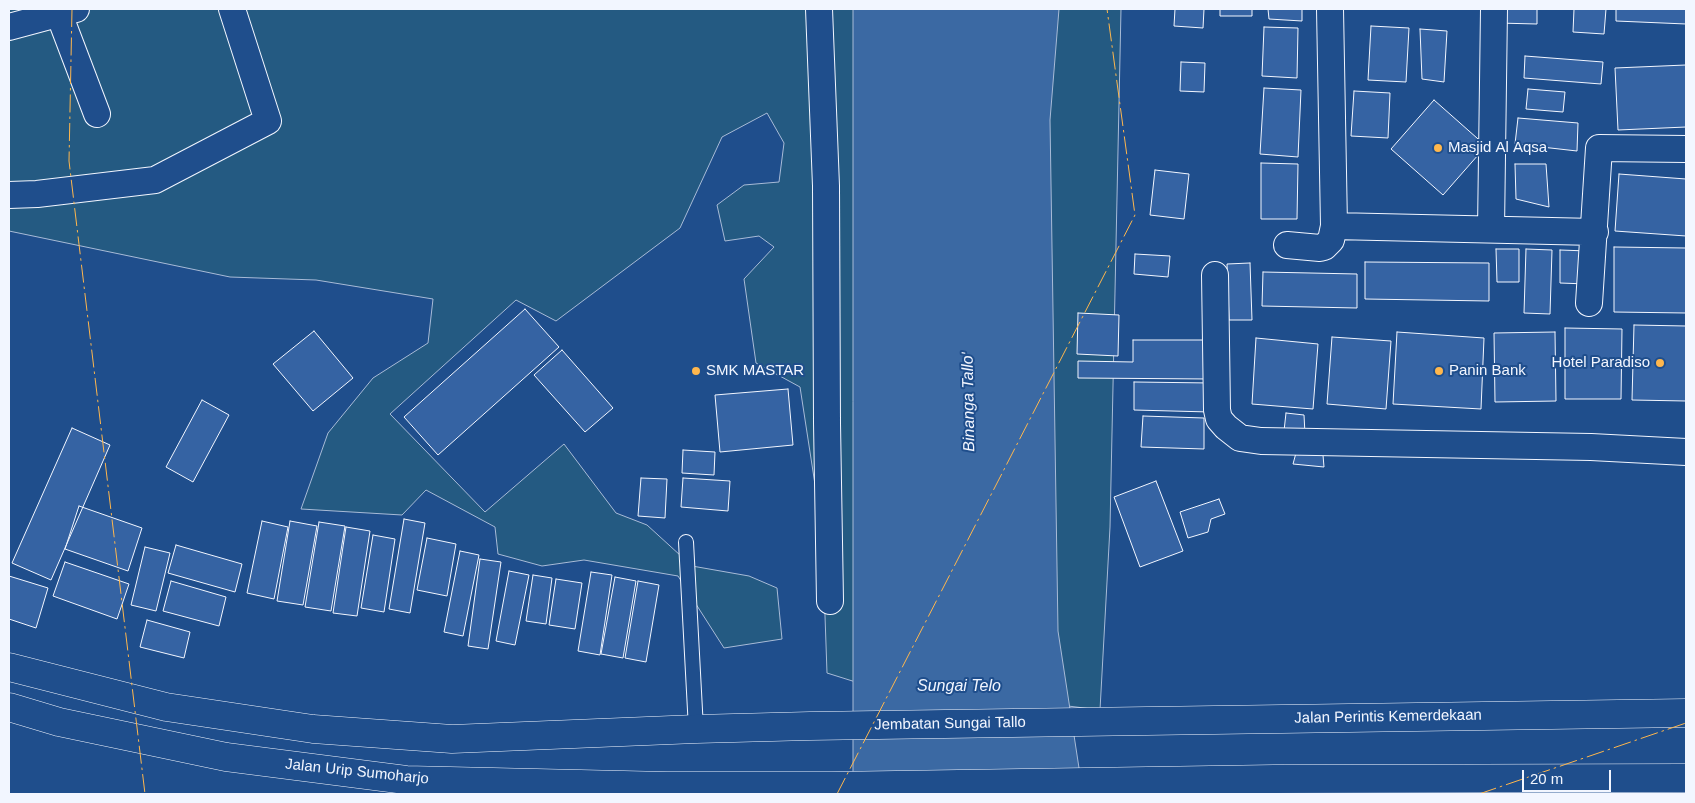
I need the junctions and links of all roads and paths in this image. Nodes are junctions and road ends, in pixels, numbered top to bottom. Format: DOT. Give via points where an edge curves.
graph roads {
  1 [pos="232,9"];
  2 [pos="819,9"];
  3 [pos="1330,9"];
  4 [pos="1494,9"];
  5 [pos="68,11"];
  6 [pos="9,28"];
  7 [pos="98,114"];
  8 [pos="1686,149"];
  9 [pos="9,195"];
  10 [pos="1334,226"];
  11 [pos="1491,229"];
  12 [pos="1595,232"];
  13 [pos="1286,245"];
  14 [pos="1215,275"];
  15 [pos="1589,303"];
  16 [pos="1686,452"];
  17 [pos="686,542"];
  18 [pos="830,601"];
  19 [pos="9,666"];
  20 [pos="9,707"];
  21 [pos="1686,713"];
  22 [pos="1090,723"];
  23 [pos="696,729"];
  24 [pos="1686,778"];
  1 -- 9 [label="street" via="268,122 155,180"];
  2 -- 18 [label="street" via="826,186"];
  3 -- 10 [label="street"];
  4 -- 11 [label="street"];
  5 -- 6 [label="street"];
  5 -- 7 [label="street"];
  8 -- 12 [label="street" via="1599,148"];
  10 -- 11 [label="street"];
  10 -- 13 [label="street" via="1331,240 1320,248"];
  11 -- 12 [label="street"];
  12 -- 15 [label="street"];
  14 -- 16 [label="street" via="1216,410 1222,423 1240,438 1261,442 1591,447"];
  17 -- 23 [label="lane"];
  19 -- 23 [label="highway" via="166,708 313,729 452,739"];
  20 -- 24 [label="highway, Jalan Urip Sumoharjo" via="59,722 226,757 406,780 832,786 1274,779"];
  21 -- 22 [label="highway, Jalan Perintis Kemerdekaan"];
  22 -- 23 [label="highway, Jembatan Sungai Tallo"];
}
